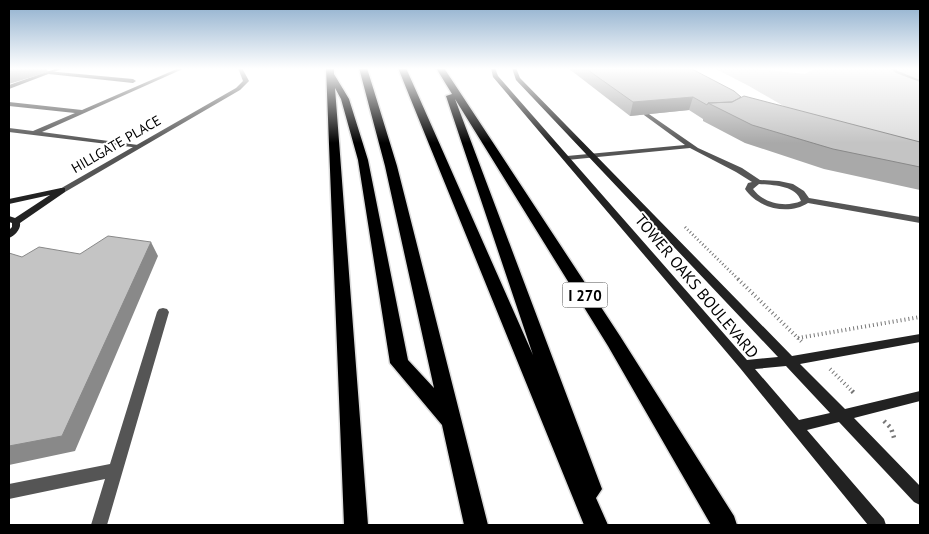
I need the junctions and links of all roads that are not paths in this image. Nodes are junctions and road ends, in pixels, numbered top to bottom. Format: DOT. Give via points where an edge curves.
graph roads {
  1 [pos="126,93"];
  2 [pos="231,93"];
  3 [pos="331,93"];
  4 [pos="342,93"];
  5 [pos="370,93"];
  6 [pos="413,93"];
  7 [pos="449,93"];
  8 [pos="455,93"];
  9 [pos="510,93"];
  10 [pos="532,93"];
  11 [pos="9,104"];
  12 [pos="82,112"];
  13 [pos="650,114"];
  14 [pos="9,130"];
  15 [pos="35,133"];
  16 [pos="138,146"];
  17 [pos="693,146"];
  18 [pos="593,156"];
  19 [pos="567,158"];
  20 [pos="758,182"];
  21 [pos="62,190"];
  22 [pos="805,200"];
  23 [pos="9,201"];
  24 [pos="13,220"];
  25 [pos="920,220"];
  26 [pos="9,235"];
  27 [pos="163,312"];
  28 [pos="920,338"];
  29 [pos="789,362"];
  30 [pos="744,365"];
  31 [pos="920,396"];
  32 [pos="841,416"];
  33 [pos="452,423"];
  34 [pos="796,427"];
  35 [pos="115,470"];
  36 [pos="9,492"];
  37 [pos="920,498"];
  38 [pos="99,525"];
  39 [pos="356,525"];
  40 [pos="476,525"];
  41 [pos="596,525"];
  42 [pos="603,525"];
  43 [pos="725,525"];
  44 [pos="878,525"];
  1 -- 12 [label="street"];
  2 -- 16 [label="street, HILLGATE PLACE"];
  3 -- 39 [label="highway"];
  4 -- 33 [label="highway" via="362,160 399,362"];
  5 -- 33 [label="highway" via="391,166"];
  6 -- 41 [label="highway"];
  7 -- 42 [label="highway"];
  8 -- 43 [label="highway, I 270" via="614,341"];
  9 -- 19 [label="street, TOWER OAKS BOULEVARD"];
  10 -- 18 [label="street, TOWER OAKS BOULEVARD"];
  11 -- 12 [label="street"];
  12 -- 15 [label="street"];
  13 -- 17 [label="street"];
  14 -- 15 [label="street"];
  15 -- 16 [label="street"];
  16 -- 21 [label="street, HILLGATE PLACE"];
  17 -- 18 [label="street"];
  17 -- 20 [label="street"];
  18 -- 19 [label="street"];
  18 -- 29 [label="street, TOWER OAKS BOULEVARD"];
  19 -- 30 [label="street, TOWER OAKS BOULEVARD"];
  20 -- 22 [label="street" via="790,186"];
  20 -- 22 [label="street" via="750,189 755,197 764,201 786,207 802,204"];
  21 -- 23 [label="street"];
  21 -- 24 [label="street"];
  22 -- 25 [label="street"];
  24 -- 26 [label="street" via="16,227"];
  27 -- 35 [label="street"];
  28 -- 29 [label="street"];
  29 -- 30 [label="street"];
  29 -- 32 [label="street, TOWER OAKS BOULEVARD"];
  30 -- 34 [label="street, TOWER OAKS BOULEVARD"];
  31 -- 32 [label="street"];
  32 -- 34 [label="street"];
  32 -- 37 [label="street, TOWER OAKS BOULEVARD"];
  33 -- 40 [label="highway"];
  34 -- 44 [label="street, TOWER OAKS BOULEVARD"];
  35 -- 36 [label="street"];
  35 -- 38 [label="street"];
}
